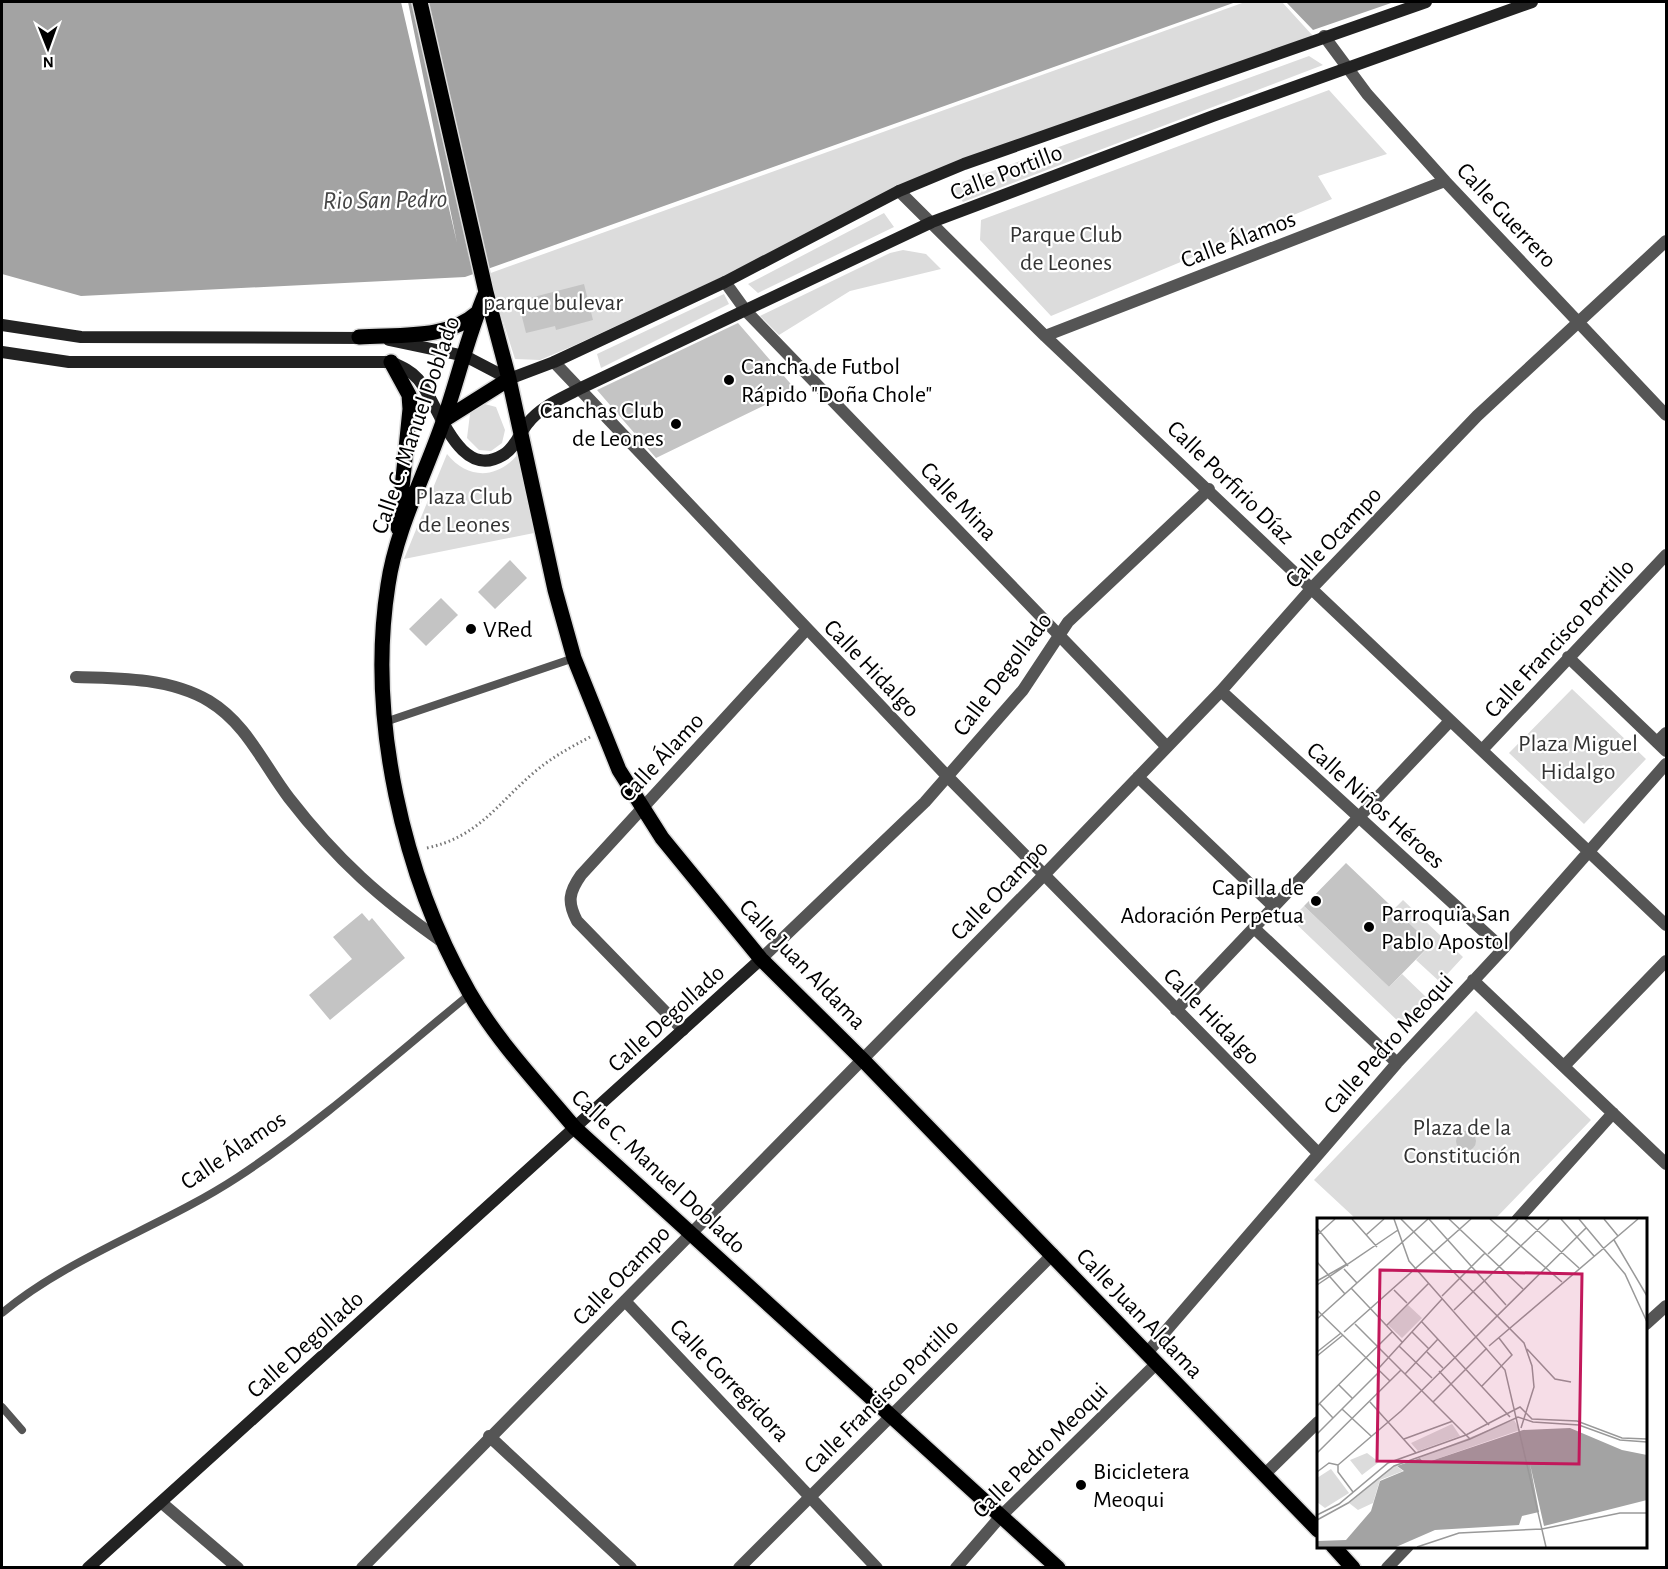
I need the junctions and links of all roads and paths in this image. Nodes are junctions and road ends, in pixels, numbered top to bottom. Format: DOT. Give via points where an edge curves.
graph roads {
  1 [pos="420,2"];
  2 [pos="1426,2"];
  3 [pos="1532,2"];
  4 [pos="1324,36"];
  5 [pos="1348,69"];
  6 [pos="1445,181"];
  7 [pos="899,191"];
  8 [pos="932,222"];
  9 [pos="1666,242"];
  10 [pos="724,282"];
  11 [pos="485,288"];
  12 [pos="746,311"];
  13 [pos="477,313"];
  14 [pos="1578,323"];
  15 [pos="2,325"];
  16 [pos="1045,336"];
  17 [pos="359,337"];
  18 [pos="2,352"];
  19 [pos="465,356"];
  20 [pos="391,362"];
  21 [pos="554,362"];
  22 [pos="509,379"];
  23 [pos="581,387"];
  24 [pos="1666,415"];
  25 [pos="444,420"];
  26 [pos="521,435"];
  27 [pos="1209,489"];
  28 [pos="396,549"];
  29 [pos="1666,555"];
  30 [pos="1312,588"];
  31 [pos="806,630"];
  32 [pos="1058,635"];
  33 [pos="1568,657"];
  34 [pos="574,658"];
  35 [pos="76,677"];
  36 [pos="1221,691"];
  37 [pos="1450,721"];
  38 [pos="385,722"];
  39 [pos="602,732"];
  40 [pos="1666,733"];
  41 [pos="1166,746"];
  42 [pos="1662,746"];
  43 [pos="1482,750"];
  44 [pos="1666,764"];
  45 [pos="948,777"];
  46 [pos="1138,777"];
  47 [pos="642,808"];
  48 [pos="1359,818"];
  49 [pos="410,851"];
  50 [pos="1590,852"];
  51 [pos="1044,875"];
  52 [pos="1274,907"];
  53 [pos="1666,925"];
  54 [pos="1254,928"];
  55 [pos="444,943"];
  56 [pos="1503,949"];
  57 [pos="761,959"];
  58 [pos="1666,961"];
  59 [pos="1473,980"];
  60 [pos="471,994"];
  61 [pos="1176,1010"];
  62 [pos="683,1030"];
  63 [pos="863,1060"];
  64 [pos="1397,1063"];
  65 [pos="1564,1066"];
  66 [pos="1613,1113"];
  67 [pos="575,1128"];
  68 [pos="1318,1153"];
  69 [pos="1666,1164"];
  70 [pos="1519,1218"];
  71 [pos="691,1234"];
  72 [pos="1053,1254"];
  73 [pos="626,1302"];
  74 [pos="1666,1306"];
  75 [pos="2,1313"];
  76 [pos="1647,1323"];
  77 [pos="1151,1359"];
  78 [pos="2,1407"];
  79 [pos="890,1416"];
  80 [pos="1317,1423"];
  81 [pos="22,1430"];
  82 [pos="489,1436"];
  83 [pos="1266,1473"];
  84 [pos="812,1495"];
  85 [pos="162,1503"];
  86 [pos="1001,1516"];
  87 [pos="1317,1529"];
  88 [pos="1335,1548"];
  89 [pos="1406,1548"];
  90 [pos="88,1568"];
  91 [pos="238,1568"];
  92 [pos="362,1568"];
  93 [pos="631,1568"];
  94 [pos="739,1568"];
  95 [pos="877,1568"];
  96 [pos="956,1568"];
  97 [pos="1058,1568"];
  98 [pos="1353,1568"];
  99 [pos="1387,1568"];
  1 -- 11 [label="main road, Calle Juan Aldama"];
  2 -- 4 [label="street, Calle Portillo"];
  3 -- 5 [label="street, Calle Portillo"];
  4 -- 5 [label="street, Calle Guerrero"];
  4 -- 7 [label="street, Calle Portillo" via="964,164"];
  5 -- 6 [label="street, Calle Guerrero"];
  5 -- 8 [label="street, Calle Portillo"];
  6 -- 14 [label="street, Calle Guerrero"];
  6 -- 16 [label="street, Calle Álamos"];
  7 -- 8 [label="street, Calle Porfirio Díaz"];
  7 -- 10 [label="street, Calle Portillo"];
  8 -- 12 [label="street, Calle Portillo"];
  8 -- 16 [label="street, Calle Porfirio Díaz"];
  9 -- 14 [label="street, Calle Ocampo"];
  10 -- 12 [label="street, Calle Mina"];
  10 -- 21 [label="street, Calle Portillo"];
  11 -- 13 [label="main road, Calle C. Manuel Doblado"];
  11 -- 22 [label="main road, Calle Juan Aldama"];
  12 -- 23 [label="street, Calle Portillo"];
  12 -- 32 [label="street, Calle Mina"];
  13 -- 17 [label="main road" via="456,327 438,331"];
  13 -- 19 [label="main road, Calle C. Manuel Doblado"];
  14 -- 24 [label="street, Calle Guerrero"];
  14 -- 30 [label="street, Calle Ocampo" via="1477,417"];
  15 -- 17 [label="street" via="81,337"];
  16 -- 27 [label="street, Calle Porfirio Díaz"];
  17 -- 19 [label="street"];
  18 -- 20 [label="street" via="69,362"];
  19 -- 22 [label="street"];
  19 -- 25 [label="main road, Calle C. Manuel Doblado"];
  20 -- 25 [label="street, Calle Portillo" via="417,378"];
  20 -- 28 [label="main road" via="409,395 410,410"];
  21 -- 22 [label="street, Calle Portillo"];
  21 -- 23 [label="street, Calle Hidalgo"];
  22 -- 25 [label="main road"];
  22 -- 26 [label="main road, Calle Juan Aldama"];
  23 -- 26 [label="street, Calle Portillo" via="536,414"];
  23 -- 31 [label="street, Calle Hidalgo"];
  25 -- 26 [label="street, Calle Portillo" via="458,448 481,460 501,456"];
  25 -- 28 [label="main road, Calle C. Manuel Doblado"];
  26 -- 34 [label="main road, Calle Juan Aldama"];
  27 -- 30 [label="street, Calle Porfirio Díaz"];
  27 -- 32 [label="street, Calle Degollado"];
  28 -- 38 [label="main road, Calle C. Manuel Doblado" via="383,630"];
  29 -- 33 [label="street, Calle Francisco Portillo"];
  30 -- 36 [label="street, Calle Ocampo"];
  30 -- 37 [label="street, Calle Porfirio Díaz"];
  31 -- 45 [label="street, Calle Hidalgo"];
  31 -- 47 [label="street, Calle Álamo"];
  32 -- 41 [label="street, Calle Mina"];
  32 -- 45 [label="street, Calle Degollado" via="1028,683"];
  33 -- 42 [label="street"];
  33 -- 43 [label="street, Calle Francisco Portillo"];
  34 -- 38 [label="lane"];
  34 -- 39 [label="main road, Calle Juan Aldama"];
  35 -- 55 [label="street" via="130,678 181,688 209,701 238,725 288,797 355,874 387,903"];
  36 -- 41 [label="street, Calle Ocampo"];
  36 -- 48 [label="street, Calle Niños Héroes"];
  37 -- 43 [label="street, Calle Porfirio Díaz"];
  37 -- 48 [label="street, Calle Francisco Portillo"];
  38 -- 49 [label="main road, Calle C. Manuel Doblado" via="396,797"];
  39 -- 47 [label="main road, Calle Juan Aldama"];
  39 -- 49 [label="path" via="566,749 532,774 466,835"];
  40 -- 42 [label="street"];
  41 -- 46 [label="street, Calle Ocampo"];
  43 -- 50 [label="street, Calle Porfirio Díaz"];
  44 -- 50 [label="street, Calle Pedro Meoqui"];
  45 -- 51 [label="street, Calle Hidalgo"];
  45 -- 57 [label="street, Calle Degollado"];
  46 -- 51 [label="street, Calle Ocampo"];
  46 -- 52 [label="street"];
  47 -- 57 [label="main road, Calle Juan Aldama" via="689,873"];
  47 -- 62 [label="street, Calle Álamo" via="571,889 570,904 577,921"];
  48 -- 52 [label="street, Calle Francisco Portillo"];
  48 -- 56 [label="street, Calle Niños Héroes"];
  49 -- 55 [label="main road, Calle C. Manuel Doblado"];
  50 -- 53 [label="street, Calle Porfirio Díaz"];
  50 -- 56 [label="street, Calle Pedro Meoqui"];
  51 -- 61 [label="street, Calle Hidalgo"];
  51 -- 63 [label="street, Calle Ocampo"];
  52 -- 54 [label="street, Calle Francisco Portillo"];
  54 -- 61 [label="street, Calle Francisco Portillo"];
  54 -- 64 [label="street"];
  55 -- 60 [label="main road, Calle C. Manuel Doblado"];
  56 -- 59 [label="street, Calle Pedro Meoqui"];
  57 -- 62 [label="street, Calle Degollado"];
  57 -- 63 [label="main road, Calle Juan Aldama"];
  58 -- 65 [label="street"];
  59 -- 64 [label="street, Calle Pedro Meoqui"];
  59 -- 65 [label="street"];
  60 -- 67 [label="main road, Calle C. Manuel Doblado"];
  60 -- 75 [label="lane, Calle Álamos" via="237,1177 51,1279"];
  61 -- 68 [label="street, Calle Hidalgo"];
  62 -- 67 [label="street, Calle Degollado"];
  63 -- 71 [label="street, Calle Ocampo"];
  63 -- 72 [label="main road, Calle Juan Aldama"];
  64 -- 68 [label="street, Calle Pedro Meoqui"];
  65 -- 66 [label="street"];
  66 -- 69 [label="street"];
  66 -- 70 [label="street"];
  67 -- 71 [label="main road, Calle C. Manuel Doblado"];
  67 -- 85 [label="street, Calle Degollado"];
  68 -- 77 [label="street, Calle Pedro Meoqui"];
  71 -- 73 [label="street, Calle Ocampo"];
  71 -- 79 [label="main road, Calle C. Manuel Doblado"];
  72 -- 77 [label="main road, Calle Juan Aldama"];
  72 -- 79 [label="street, Calle Francisco Portillo"];
  73 -- 82 [label="street, Calle Ocampo"];
  73 -- 84 [label="street, Calle Corregidora"];
  74 -- 76 [label="street"];
  77 -- 83 [label="main road, Calle Juan Aldama"];
  77 -- 86 [label="street, Calle Pedro Meoqui"];
  78 -- 81 [label="lane"];
  79 -- 84 [label="street, Calle Francisco Portillo"];
  79 -- 86 [label="main road, Calle C. Manuel Doblado"];
  80 -- 83 [label="street"];
  82 -- 92 [label="street, Calle Ocampo"];
  82 -- 93 [label="street"];
  83 -- 87 [label="main road, Calle Juan Aldama"];
  84 -- 94 [label="street, Calle Francisco Portillo"];
  84 -- 95 [label="street, Calle Corregidora"];
  85 -- 90 [label="street, Calle Degollado"];
  85 -- 91 [label="street"];
  86 -- 96 [label="street, Calle Pedro Meoqui"];
  86 -- 97 [label="main road, Calle C. Manuel Doblado"];
  88 -- 98 [label="main road"];
  89 -- 99 [label="street"];
}
